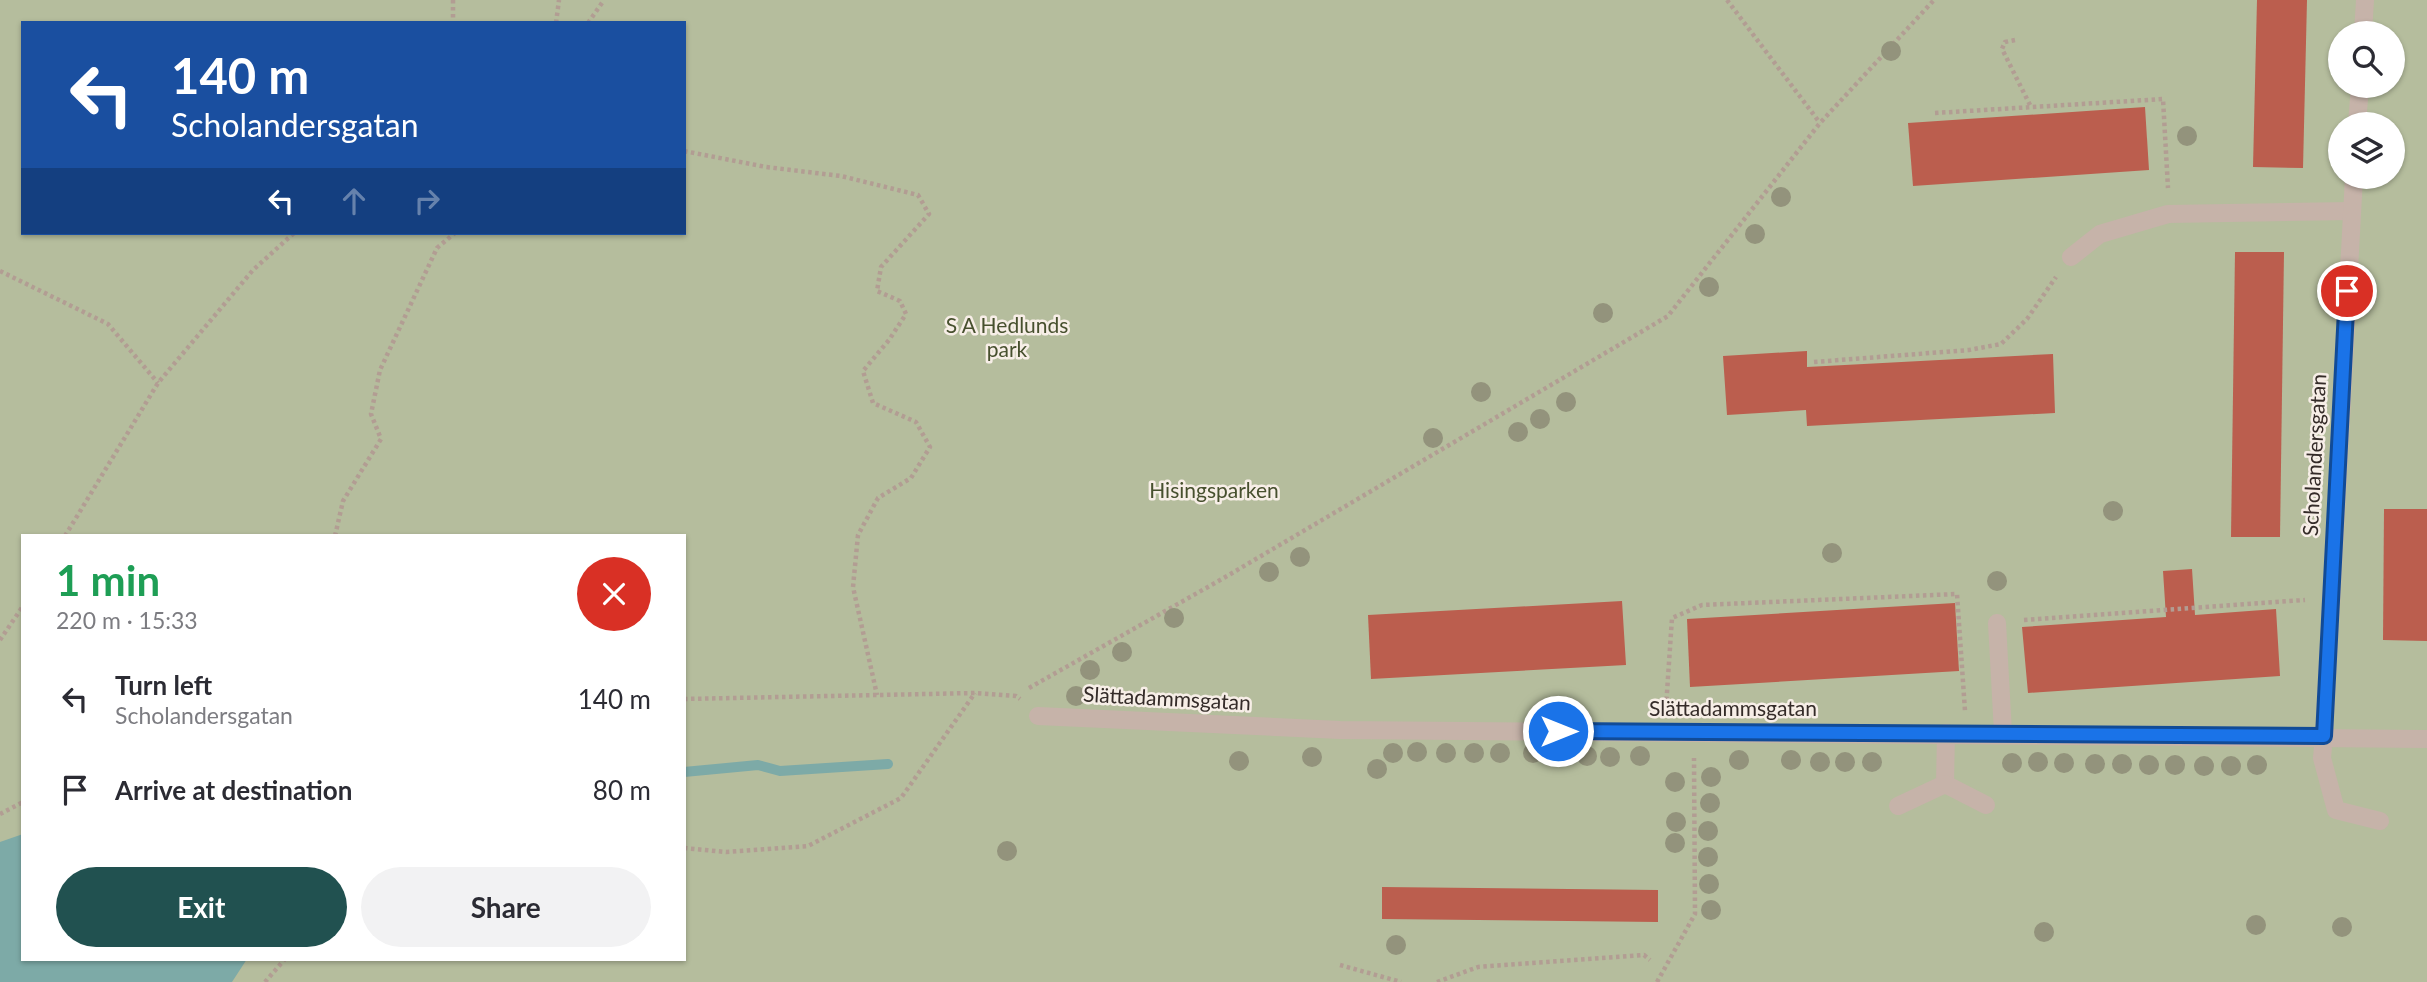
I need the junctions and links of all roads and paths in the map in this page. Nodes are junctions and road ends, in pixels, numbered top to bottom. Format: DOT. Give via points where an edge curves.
graph roads {
  1 [pos="453,0"];
  2 [pos="559,0"];
  3 [pos="604,0"];
  4 [pos="1727,0"];
  5 [pos="1934,0"];
  6 [pos="2365,0"];
  7 [pos="453,21"];
  8 [pos="556,21"];
  9 [pos="589,21"];
  10 [pos="2364,21"];
  11 [pos="2015,40"];
  12 [pos="2031,107"];
  13 [pos="1935,113"];
  14 [pos="1820,123"];
  15 [pos="686,151"];
  16 [pos="2353,189"];
  17 [pos="2352,211"];
  18 [pos="2168,214"];
  19 [pos="292,235"];
  20 [pos="453,235"];
  21 [pos="2071,257"];
  22 [pos="0,271"];
  23 [pos="1814,362"];
  24 [pos="158,383"];
  25 [pos="66,534"];
  26 [pos="335,534"];
  27 [pos="2316,600"];
  28 [pos="21,609"];
  29 [pos="1997,624"];
  30 [pos="0,640"];
  31 [pos="975,693"];
  32 [pos="877,695"];
  33 [pos="1016,696"];
  34 [pos="686,699"];
  35 [pos="1666,710"];
  36 [pos="1965,715"];
  37 [pos="1038,716"];
  38 [pos="1694,732"];
  39 [pos="1945,733"];
  40 [pos="2003,733"];
  41 [pos="2324,736"];
  42 [pos="2427,738"];
  43 [pos="1945,784"];
  44 [pos="21,803"];
  45 [pos="1986,805"];
  46 [pos="1898,806"];
  47 [pos="0,807"];
  48 [pos="9,808"];
  49 [pos="0,814"];
  50 [pos="2380,821"];
  51 [pos="686,848"];
  52 [pos="1650,960"];
  53 [pos="283,961"];
  54 [pos="1340,965"];
  55 [pos="265,982"];
  56 [pos="1401,982"];
  57 [pos="1437,982"];
  58 [pos="1657,982"];
  1 -- 7 [label="path"];
  2 -- 8 [label="path"];
  3 -- 9 [label="path"];
  4 -- 14 [label="path"];
  5 -- 14 [label="path"];
  6 -- 10 [label="street"];
  11 -- 12 [label="path" via="2005,42 2002,49"];
  12 -- 13 [label="path"];
  12 -- 18 [label="path" via="2163,99"];
  14 -- 33 [label="path" via="1668,316"];
  15 -- 32 [label="path" via="841,176 918,195 929,214 881,267 877,291 900,301 906,314 863,371 873,403 916,422 930,447 911,478 878,499 858,535 853,587"];
  16 -- 17 [label="street, Scholandersgatan"];
  17 -- 18 [label="street"];
  17 -- 41 [label="street, Scholandersgatan"];
  18 -- 21 [label="street" via="2099,234"];
  19 -- 24 [label="path" via="253,270"];
  20 -- 26 [label="path" via="437,248 380,370 371,414 381,439 343,501"];
  21 -- 23 [label="path" via="2027,319 2001,344"];
  22 -- 24 [label="path" via="108,324"];
  24 -- 25 [label="path"];
  27 -- 29 [label="path"];
  28 -- 30 [label="path"];
  29 -- 40 [label="street"];
  31 -- 32 [label="path"];
  31 -- 33 [label="path"];
  31 -- 51 [label="path" via="901,798 808,846 726,852"];
  32 -- 34 [label="path"];
  33 -- 37 [label="path"];
  35 -- 36 [label="path" via="1672,618 1702,605 1957,594"];
  37 -- 38 [label="street, Slättadammsgatan" via="1340,730"];
  38 -- 39 [label="street, Slättadammsgatan"];
  38 -- 58 [label="path" via="1695,914"];
  39 -- 40 [label="street, Slättadammsgatan"];
  39 -- 43 [label="street"];
  40 -- 41 [label="street, Slättadammsgatan"];
  41 -- 42 [label="street, Slättadammsgatan"];
  41 -- 50 [label="street, Scholandersgatan" via="2322,758 2336,810"];
  43 -- 45 [label="street"];
  43 -- 46 [label="street"];
  44 -- 48 [label="path"];
  47 -- 48 [label="path"];
  48 -- 49 [label="path"];
  52 -- 57 [label="path" via="1644,955 1478,967"];
  53 -- 55 [label="path"];
  54 -- 56 [label="path"];
}
